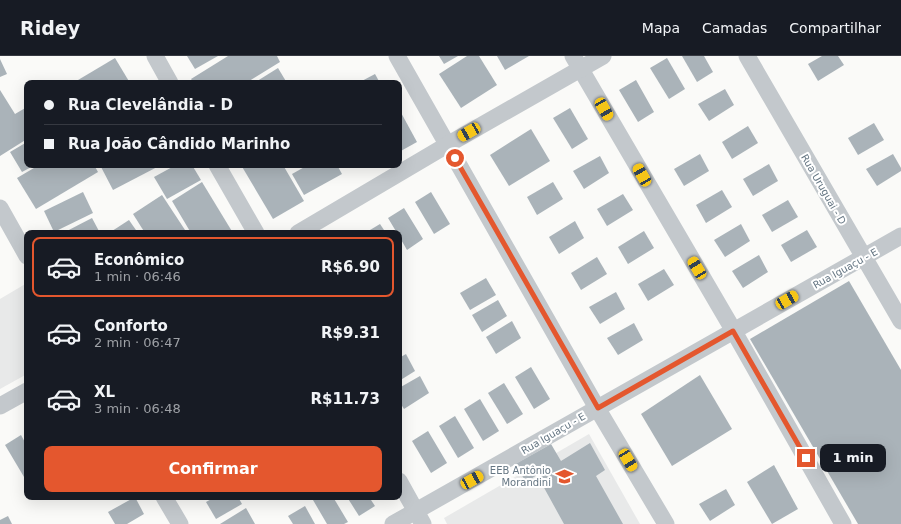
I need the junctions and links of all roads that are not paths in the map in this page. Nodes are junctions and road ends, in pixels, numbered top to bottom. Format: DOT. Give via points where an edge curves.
graph roads {
  1 [pos="155,56"];
  2 [pos="397,56"];
  3 [pos="602,56"];
  4 [pos="747,56"];
  5 [pos="577,62"];
  6 [pos="168,80"];
  7 [pos="447,144"];
  8 [pos="219,168"];
  9 [pos="0,208"];
  10 [pos="254,230"];
  11 [pos="303,230"];
  12 [pos="901,236"];
  13 [pos="24,251"];
  14 [pos="864,257"];
  15 [pos="901,321"];
  16 [pos="733,331"];
  17 [pos="24,392"];
  18 [pos="0,406"];
  19 [pos="598,408"];
  20 [pos="402,486"];
  21 [pos="166,500"];
  22 [pos="420,518"];
  23 [pos="180,524"];
  24 [pos="393,524"];
  25 [pos="666,524"];
  26 [pos="843,524"];
  1 -- 6 [label="street"];
  2 -- 7 [label="street"];
  3 -- 5 [label="street"];
  4 -- 14 [label="street, Rua Uruguai - D"];
  5 -- 7 [label="street"];
  5 -- 16 [label="street"];
  7 -- 11 [label="street"];
  7 -- 19 [label="street"];
  8 -- 10 [label="street"];
  9 -- 13 [label="street"];
  12 -- 14 [label="street, Rua Iguaçu - E"];
  14 -- 15 [label="street, Rua Uruguai - D"];
  14 -- 16 [label="street, Rua Iguaçu - E"];
  16 -- 19 [label="street, Rua Iguaçu - E"];
  16 -- 26 [label="street"];
  17 -- 18 [label="street"];
  19 -- 22 [label="street, Rua Iguaçu - E"];
  19 -- 25 [label="street"];
  20 -- 22 [label="street"];
  21 -- 23 [label="street"];
  22 -- 24 [label="street, Rua Iguaçu - E"];
}
